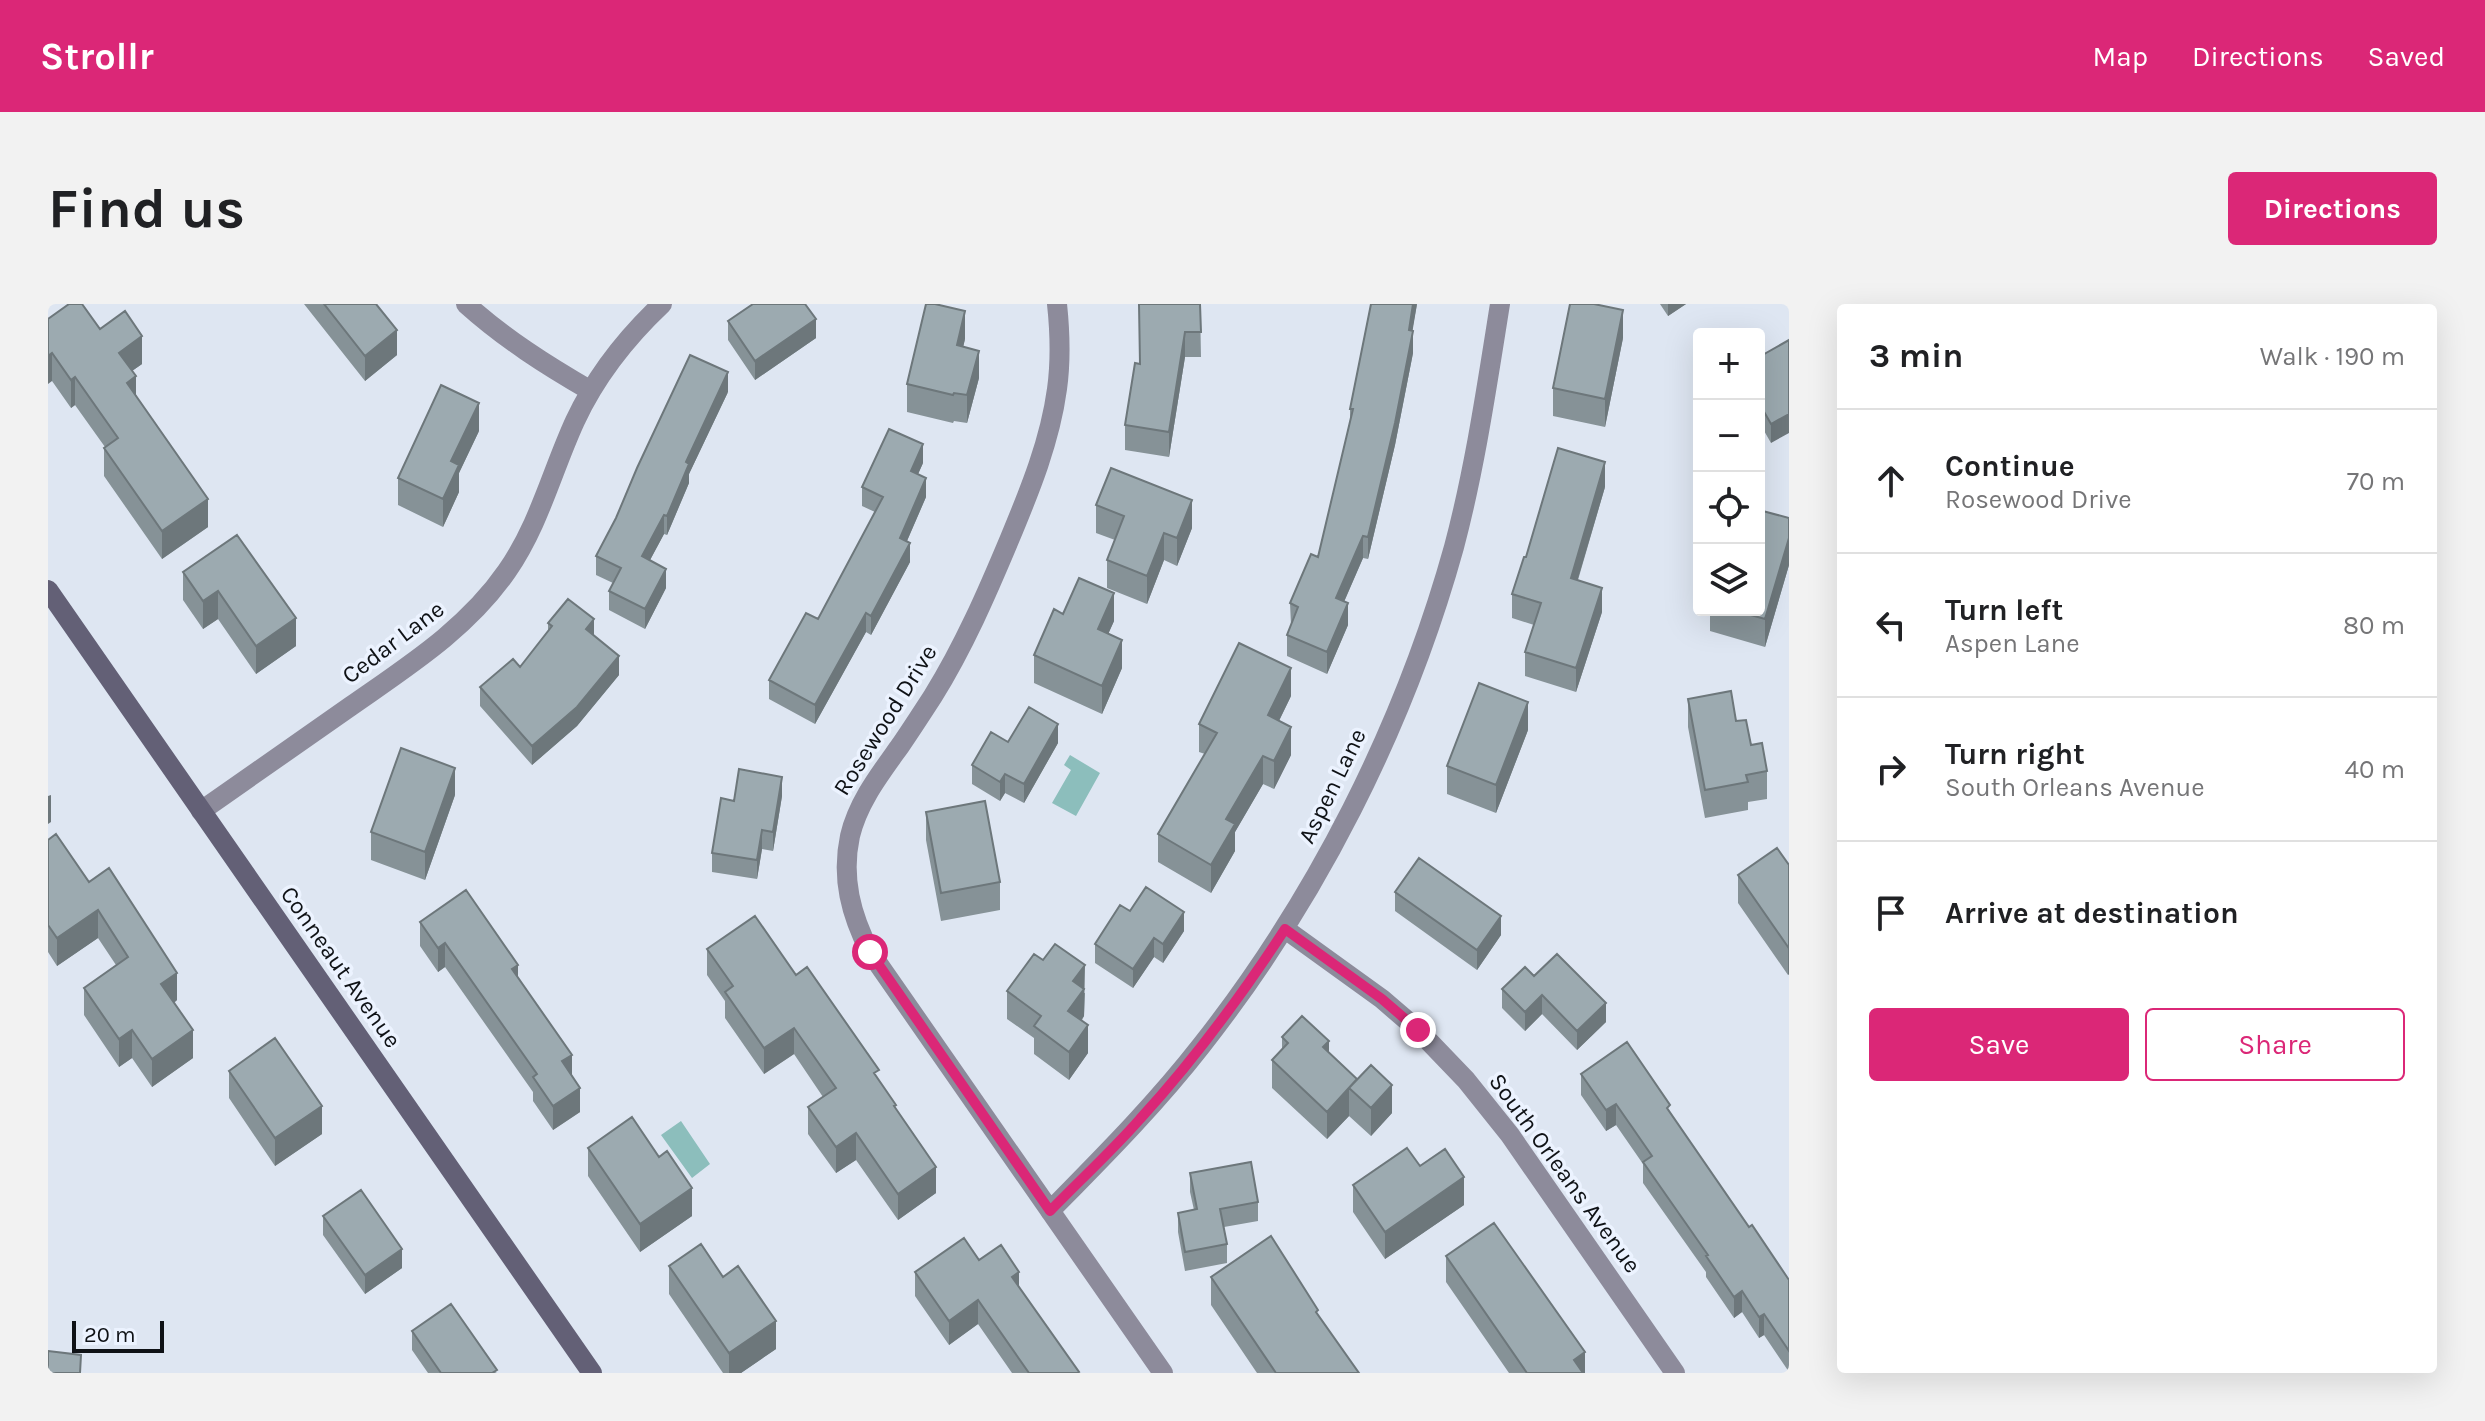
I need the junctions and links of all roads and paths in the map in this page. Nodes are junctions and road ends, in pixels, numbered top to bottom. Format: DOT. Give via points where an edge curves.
graph roads {
  1 [pos="466,304"];
  2 [pos="662,304"];
  3 [pos="1057,304"];
  4 [pos="1500,304"];
  5 [pos="591,391"];
  6 [pos="48,590"];
  7 [pos="201,811"];
  8 [pos="1285,929"];
  9 [pos="1050,1211"];
  10 [pos="592,1373"];
  11 [pos="1163,1373"];
  12 [pos="1675,1373"];
  1 -- 5 [label="street" via="510,341"];
  2 -- 5 [label="street, Cedar Lane" via="626,341"];
  3 -- 9 [label="street, Rosewood Drive" via="1058,387 1029,490 982,605 948,671 858,812 846,871 851,907 870,952"];
  4 -- 8 [label="street, Aspen Lane" via="1454,547 1426,637 1341,830"];
  5 -- 7 [label="street, Cedar Lane" via="532,529 476,609 427,653"];
  6 -- 7 [label="street, Conneaut Avenue"];
  7 -- 10 [label="street, Conneaut Avenue"];
  8 -- 9 [label="street, Aspen Lane" via="1201,1047"];
  8 -- 12 [label="street, South Orleans Avenue" via="1382,999 1466,1080"];
  9 -- 11 [label="street, Rosewood Drive"];
}
